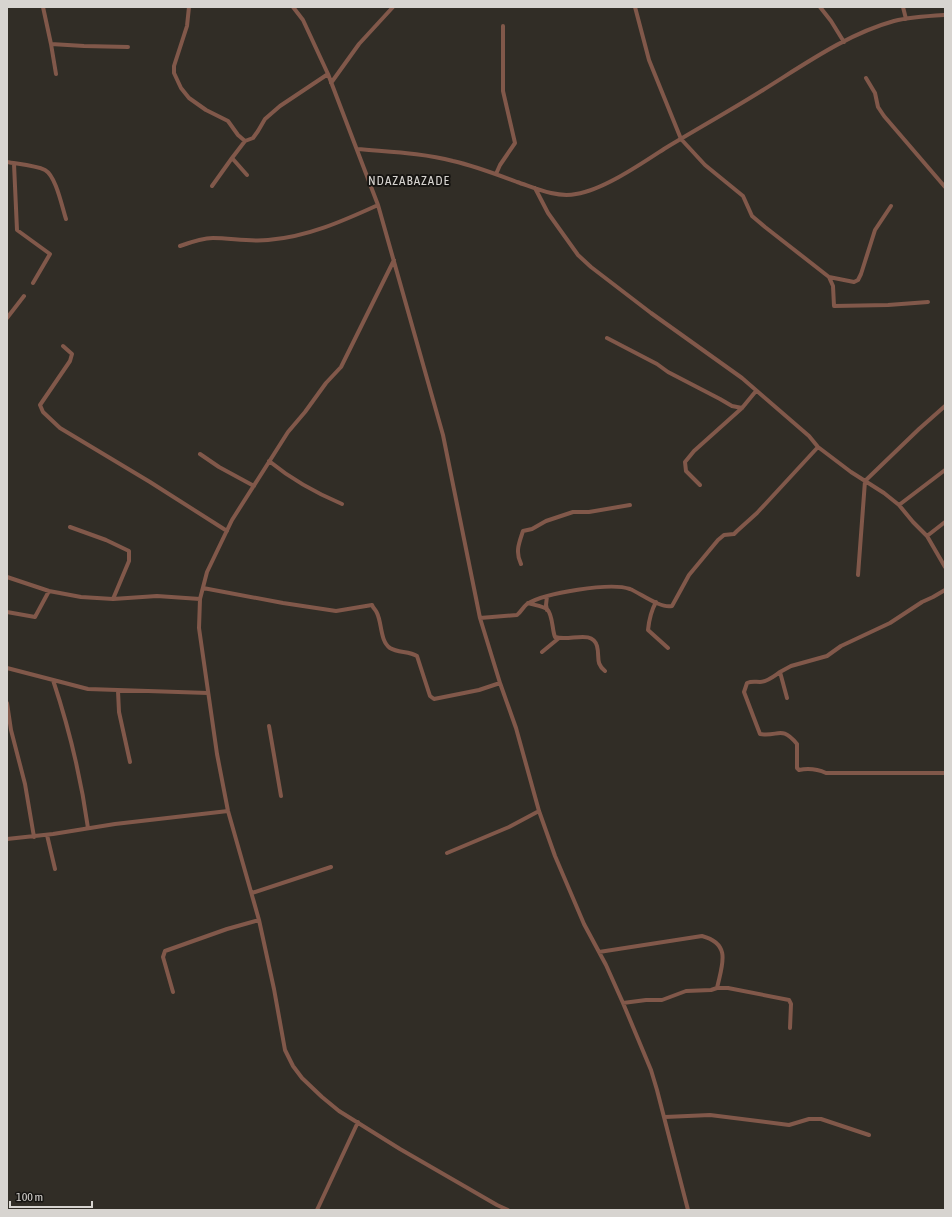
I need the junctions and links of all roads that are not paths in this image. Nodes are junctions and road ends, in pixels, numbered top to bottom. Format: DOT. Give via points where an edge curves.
graph roads {
  1 [pos="43,7"];
  2 [pos="189,7"];
  3 [pos="293,7"];
  4 [pos="393,7"];
  5 [pos="636,7"];
  6 [pos="820,7"];
  7 [pos="903,7"];
  8 [pos="945,15"];
  9 [pos="906,19"];
  10 [pos="503,26"];
  11 [pos="844,42"];
  12 [pos="51,44"];
  13 [pos="128,47"];
  14 [pos="56,74"];
  15 [pos="328,74"];
  16 [pos="866,78"];
  17 [pos="332,84"];
  18 [pos="681,139"];
  19 [pos="245,141"];
  20 [pos="357,149"];
  21 [pos="232,158"];
  22 [pos="7,162"];
  23 [pos="14,164"];
  24 [pos="496,174"];
  25 [pos="247,175"];
  26 [pos="212,186"];
  27 [pos="945,187"];
  28 [pos="535,188"];
  29 [pos="378,205"];
  30 [pos="891,206"];
  31 [pos="66,219"];
  32 [pos="180,246"];
  33 [pos="394,260"];
  34 [pos="829,277"];
  35 [pos="33,283"];
  36 [pos="24,296"];
  37 [pos="928,302"];
  38 [pos="7,318"];
  39 [pos="607,338"];
  40 [pos="63,346"];
  41 [pos="756,391"];
  42 [pos="945,406"];
  43 [pos="742,408"];
  44 [pos="818,446"];
  45 [pos="200,454"];
  46 [pos="269,461"];
  47 [pos="945,470"];
  48 [pos="865,481"];
  49 [pos="700,485"];
  50 [pos="254,486"];
  51 [pos="342,504"];
  52 [pos="630,504"];
  53 [pos="899,505"];
  54 [pos="945,522"];
  55 [pos="70,527"];
  56 [pos="227,531"];
  57 [pos="927,536"];
  58 [pos="520,564"];
  59 [pos="945,567"];
  60 [pos="858,575"];
  61 [pos="7,577"];
  62 [pos="203,588"];
  63 [pos="945,590"];
  64 [pos="49,591"];
  65 [pos="548,596"];
  66 [pos="113,599"];
  67 [pos="200,599"];
  68 [pos="656,602"];
  69 [pos="528,603"];
  70 [pos="547,610"];
  71 [pos="7,612"];
  72 [pos="480,618"];
  73 [pos="559,638"];
  74 [pos="668,648"];
  75 [pos="542,652"];
  76 [pos="7,668"];
  77 [pos="605,671"];
  78 [pos="780,672"];
  79 [pos="53,680"];
  80 [pos="500,683"];
  81 [pos="118,691"];
  82 [pos="208,694"];
  83 [pos="787,698"];
  84 [pos="7,703"];
  85 [pos="269,726"];
  86 [pos="130,762"];
  87 [pos="945,773"];
  88 [pos="281,796"];
  89 [pos="228,811"];
  90 [pos="539,811"];
  91 [pos="88,828"];
  92 [pos="47,835"];
  93 [pos="34,837"];
  94 [pos="7,839"];
  95 [pos="447,853"];
  96 [pos="331,867"];
  97 [pos="55,869"];
  98 [pos="252,893"];
  99 [pos="259,920"];
  100 [pos="599,952"];
  101 [pos="717,988"];
  102 [pos="173,992"];
  103 [pos="623,1003"];
  104 [pos="790,1028"];
  105 [pos="664,1117"];
  106 [pos="358,1122"];
  107 [pos="869,1135"];
  108 [pos="317,1210"];
  109 [pos="508,1210"];
  110 [pos="688,1210"];
  1 -- 12 [label="street"];
  2 -- 19 [label="street" via="187,26 174,73 189,98 228,121"];
  3 -- 15 [label="street" via="303,20"];
  4 -- 17 [label="street" via="359,44"];
  5 -- 18 [label="street" via="649,60"];
  6 -- 11 [label="street"];
  7 -- 9 [label="street"];
  8 -- 9 [label="street"];
  9 -- 11 [label="street" via="872,29"];
  10 -- 24 [label="street" via="503,91 514,143"];
  11 -- 18 [label="street"];
  12 -- 13 [label="street"];
  12 -- 14 [label="street"];
  15 -- 17 [label="street"];
  15 -- 19 [label="street" via="265,119 253,138"];
  16 -- 27 [label="street" via="876,94 878,107 884,116"];
  17 -- 20 [label="street"];
  18 -- 28 [label="street" via="595,188 576,194 561,195"];
  18 -- 34 [label="street" via="705,165 743,196 752,216"];
  19 -- 21 [label="street"];
  20 -- 24 [label="street" via="437,158"];
  20 -- 29 [label="street"];
  21 -- 25 [label="street"];
  21 -- 26 [label="street"];
  22 -- 23 [label="street"];
  23 -- 31 [label="street" via="43,169 49,173"];
  23 -- 35 [label="street" via="17,230 50,254"];
  24 -- 28 [label="street"];
  28 -- 41 [label="street" via="548,213 578,255"];
  29 -- 32 [label="street" via="338,223 299,235 267,240 212,238"];
  29 -- 33 [label="street"];
  30 -- 34 [label="street" via="875,230 858,280 854,282"];
  33 -- 46 [label="street" via="341,366 288,432"];
  33 -- 72 [label="street" via="443,435"];
  34 -- 37 [label="street" via="833,286 834,306"];
  36 -- 38 [label="street"];
  39 -- 43 [label="street" via="732,406"];
  40 -- 56 [label="street" via="72,354 70,361 40,405 42,412 60,428"];
  41 -- 43 [label="street"];
  41 -- 44 [label="street"];
  42 -- 48 [label="street"];
  43 -- 49 [label="street" via="685,462 686,471"];
  44 -- 48 [label="street"];
  44 -- 68 [label="street" via="757,513 734,534 724,535 718,540 689,575 672,606"];
  45 -- 50 [label="street"];
  46 -- 50 [label="street"];
  46 -- 51 [label="street" via="313,490"];
  47 -- 53 [label="street"];
  48 -- 53 [label="street"];
  48 -- 60 [label="street"];
  50 -- 56 [label="street"];
  52 -- 58 [label="street" via="574,512 523,531 517,557"];
  53 -- 57 [label="street"];
  54 -- 57 [label="street"];
  55 -- 66 [label="street" via="129,551 129,561"];
  56 -- 62 [label="street" via="207,572"];
  57 -- 59 [label="street"];
  61 -- 64 [label="street"];
  62 -- 67 [label="street"];
  62 -- 80 [label="street" via="336,611 372,605 378,614 384,638 390,648 417,656 430,696 434,699"];
  63 -- 78 [label="street" via="827,656 791,666"];
  64 -- 66 [label="street" via="80,597"];
  64 -- 71 [label="street" via="35,617"];
  65 -- 68 [label="street" via="563,591 615,586 630,589"];
  65 -- 69 [label="street"];
  65 -- 70 [label="street"];
  66 -- 67 [label="street" via="157,596"];
  67 -- 82 [label="street" via="199,628"];
  68 -- 74 [label="street" via="652,608 648,630"];
  69 -- 70 [label="street"];
  69 -- 72 [label="street" via="517,615"];
  70 -- 73 [label="street" via="553,632"];
  72 -- 80 [label="street"];
  73 -- 75 [label="street"];
  73 -- 77 [label="street" via="592,638 596,641 600,667"];
  76 -- 79 [label="street"];
  78 -- 83 [label="street"];
  78 -- 87 [label="street" via="765,681 747,683 744,692 760,734 779,732 790,735 797,744 799,770 808,768 826,773"];
  79 -- 81 [label="street" via="88,689"];
  79 -- 91 [label="street" via="72,744"];
  80 -- 90 [label="street" via="516,728"];
  81 -- 82 [label="street"];
  81 -- 86 [label="street" via="119,712"];
  82 -- 89 [label="street"];
  84 -- 93 [label="street"];
  85 -- 88 [label="street"];
  89 -- 91 [label="street"];
  89 -- 98 [label="street"];
  90 -- 95 [label="street" via="510,827"];
  90 -- 100 [label="street" via="555,856"];
  91 -- 92 [label="street"];
  92 -- 93 [label="street"];
  92 -- 97 [label="street"];
  93 -- 94 [label="street"];
  96 -- 98 [label="street"];
  98 -- 99 [label="street"];
  99 -- 102 [label="street" via="165,951 163,957"];
  99 -- 106 [label="street" via="285,1050 302,1078 322,1097"];
  100 -- 101 [label="street" via="702,936 712,938 719,944 723,953"];
  100 -- 103 [label="street"];
  101 -- 103 [label="street" via="686,991 662,1000"];
  101 -- 104 [label="street" via="789,1000"];
  103 -- 105 [label="street" via="651,1070"];
  105 -- 107 [label="street" via="710,1115 789,1125 809,1119 821,1119"];
  105 -- 110 [label="street"];
  106 -- 108 [label="street"];
  106 -- 109 [label="street" via="400,1149"];
}
